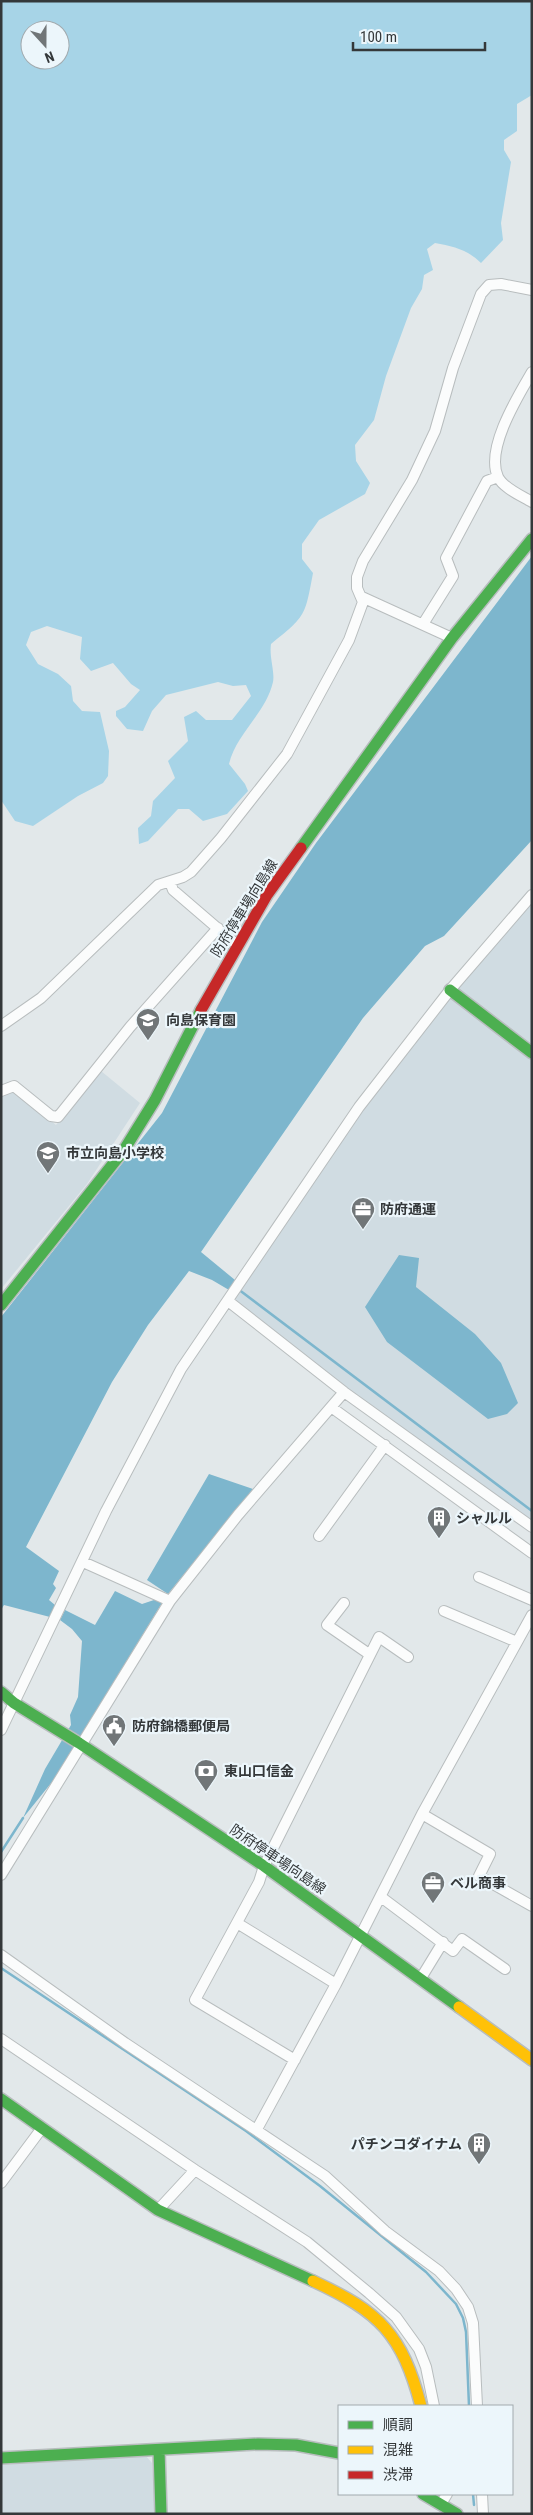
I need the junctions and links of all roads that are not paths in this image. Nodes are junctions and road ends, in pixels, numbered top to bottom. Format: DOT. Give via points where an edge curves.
graph roads {
  1 [pos="532,290"];
  2 [pos="532,372"];
  3 [pos="498,477"];
  4 [pos="532,502"];
  5 [pos="532,539"];
  6 [pos="362,596"];
  7 [pos="423,624"];
  8 [pos="452,638"];
  9 [pos="170,882"];
  10 [pos="532,895"];
  11 [pos="218,928"];
  12 [pos="237,944"];
  13 [pos="450,990"];
  14 [pos="1,1026"];
  15 [pos="532,1053"];
  16 [pos="1,1091"];
  17 [pos="228,1301"];
  18 [pos="1,1305"];
  19 [pos="344,1392"];
  20 [pos="331,1407"];
  21 [pos="385,1445"];
  22 [pos="532,1527"];
  23 [pos="319,1536"];
  24 [pos="532,1553"];
  25 [pos="83,1562"];
  26 [pos="479,1577"];
  27 [pos="532,1600"];
  28 [pos="170,1601"];
  29 [pos="344,1603"];
  30 [pos="444,1611"];
  31 [pos="532,1615"];
  32 [pos="517,1642"];
  33 [pos="369,1654"];
  34 [pos="408,1657"];
  35 [pos="1,1692"];
  36 [pos="14,1703"];
  37 [pos="1,1730"];
  38 [pos="81,1744"];
  39 [pos="422,1814"];
  40 [pos="264,1866"];
  41 [pos="1,1875"];
  42 [pos="381,1898"];
  43 [pos="532,1906"];
  44 [pos="237,1923"];
  45 [pos="362,1935"];
  46 [pos="442,1942"];
  47 [pos="1,1954"];
  48 [pos="505,1968"];
  49 [pos="421,1978"];
  50 [pos="336,1984"];
  51 [pos="1,2038"];
  52 [pos="295,2060"];
  53 [pos="532,2060"];
  54 [pos="1,2099"];
  55 [pos="42,2128"];
  56 [pos="257,2129"];
  57 [pos="195,2170"];
  58 [pos="1,2184"];
  59 [pos="158,2210"];
  60 [pos="421,2405"];
  61 [pos="434,2405"];
  62 [pos="478,2405"];
  63 [pos="159,2450"];
  64 [pos="338,2453"];
  65 [pos="1,2458"];
  66 [pos="427,2495"];
  67 [pos="482,2495"];
  68 [pos="444,2499"];
  69 [pos="161,2514"];
  70 [pos="457,2514"];
  71 [pos="483,2514"];
  1 -- 6 [label="street" via="489,285 481,294 453,368 435,431 412,480 363,561 357,577 357,588"];
  2 -- 3 [label="street" via="507,418 496,450"];
  3 -- 4 [label="street" via="504,485"];
  3 -- 7 [label="street" via="486,481 446,558 453,576"];
  5 -- 8 [label="main road, 防府停車場向島線"];
  6 -- 7 [label="street"];
  6 -- 9 [label="street" via="363,602 349,640 287,754 191,872"];
  7 -- 8 [label="street"];
  8 -- 12 [label="main road, 防府停車場向島線" via="267,895"];
  9 -- 11 [label="street" via="174,890"];
  9 -- 14 [label="street" via="158,885 41,998"];
  10 -- 13 [label="street"];
  11 -- 12 [label="street"];
  11 -- 16 [label="street" via="124,1034 58,1117 51,1116 14,1086"];
  12 -- 18 [label="main road, 防府停車場向島線" via="155,1100 124,1150"];
  13 -- 15 [label="main road"];
  13 -- 17 [label="street" via="358,1107"];
  17 -- 19 [label="street"];
  17 -- 25 [label="street" via="181,1369 106,1511"];
  19 -- 20 [label="street"];
  19 -- 22 [label="street"];
  20 -- 21 [label="street"];
  20 -- 28 [label="street" via="238,1515"];
  21 -- 23 [label="street"];
  21 -- 24 [label="street"];
  25 -- 28 [label="street"];
  25 -- 36 [label="street"];
  26 -- 27 [label="street"];
  28 -- 38 [label="street"];
  29 -- 33 [label="street" via="327,1625"];
  30 -- 32 [label="street"];
  31 -- 32 [label="street"];
  32 -- 39 [label="street"];
  33 -- 34 [label="street" via="378,1637"];
  33 -- 40 [label="street"];
  35 -- 36 [label="main road, 防府停車場向島線"];
  36 -- 37 [label="street"];
  36 -- 38 [label="main road, 防府停車場向島線"];
  38 -- 40 [label="main road, 防府停車場向島線"];
  38 -- 41 [label="street"];
  39 -- 42 [label="street"];
  39 -- 43 [label="street" via="490,1854 479,1876"];
  40 -- 44 [label="street"];
  40 -- 45 [label="main road, 防府停車場向島線"];
  42 -- 45 [label="street"];
  42 -- 46 [label="street"];
  44 -- 50 [label="street"];
  44 -- 52 [label="street" via="195,2000"];
  45 -- 49 [label="main road, 防府停車場向島線"];
  45 -- 50 [label="street"];
  46 -- 48 [label="street" via="453,1951 462,1939"];
  46 -- 49 [label="street"];
  47 -- 56 [label="street" via="125,2043"];
  49 -- 53 [label="main road, 防府停車場向島線"];
  50 -- 52 [label="street"];
  51 -- 57 [label="street"];
  52 -- 56 [label="street"];
  54 -- 55 [label="main road"];
  55 -- 58 [label="street"];
  55 -- 59 [label="main road"];
  56 -- 62 [label="street" via="325,2176 385,2231 438,2271 456,2290 468,2307 473,2323"];
  57 -- 59 [label="street"];
  57 -- 61 [label="street" via="307,2242 396,2317 419,2348"];
  59 -- 60 [label="main road" via="364,2307 398,2342 412,2372"];
  63 -- 64 [label="main road" via="258,2444 296,2445"];
  63 -- 65 [label="main road"];
  63 -- 69 [label="main road"];
  66 -- 68 [label="main road"];
  67 -- 71 [label="street"];
  68 -- 70 [label="main road"];
}
